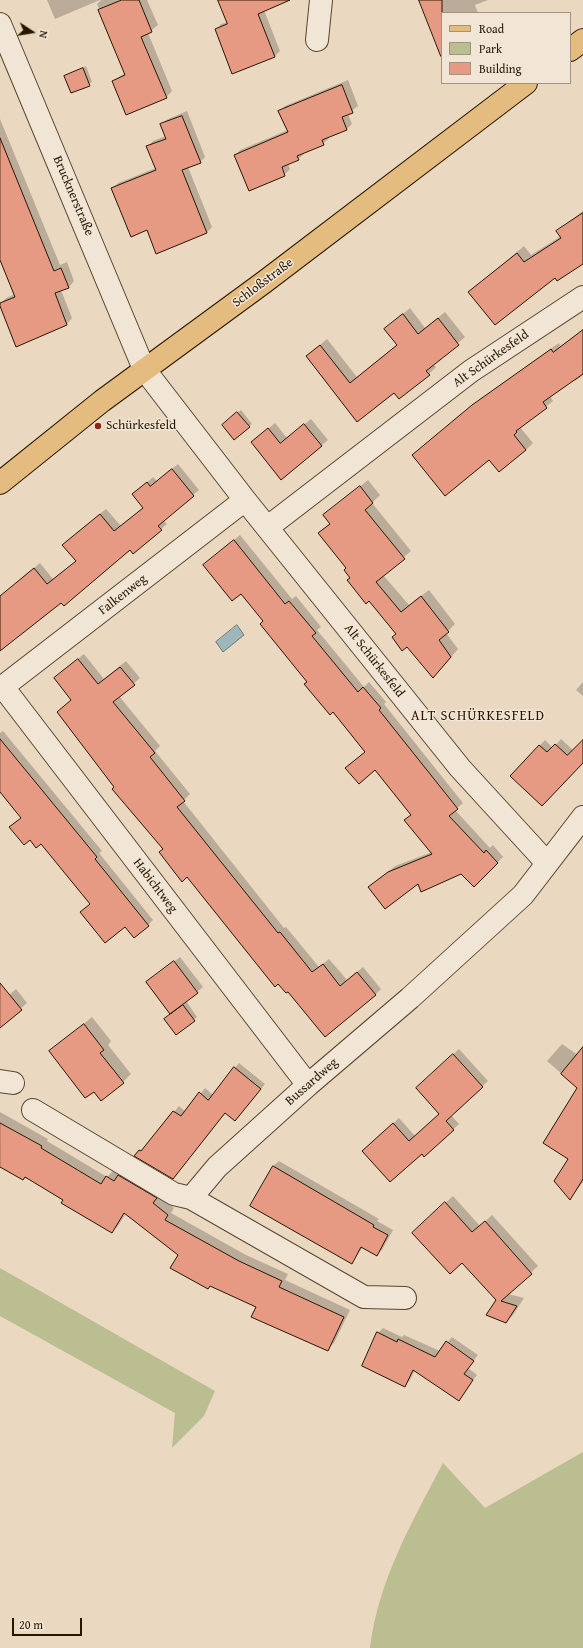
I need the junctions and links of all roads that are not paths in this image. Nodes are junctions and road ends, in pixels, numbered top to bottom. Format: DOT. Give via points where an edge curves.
graph roads {
  1 [pos="321,0"];
  2 [pos="0,24"];
  3 [pos="316,40"];
  4 [pos="583,40"];
  5 [pos="571,49"];
  6 [pos="525,84"];
  7 [pos="583,297"];
  8 [pos="144,369"];
  9 [pos="0,483"];
  10 [pos="245,500"];
  11 [pos="268,528"];
  12 [pos="1,688"];
  13 [pos="583,818"];
  14 [pos="547,863"];
  15 [pos="308,1085"];
  16 [pos="33,1110"];
  17 [pos="191,1198"];
  18 [pos="405,1298"];
  1 -- 3 [label="street"];
  2 -- 8 [label="street, Brucknerstraße"];
  4 -- 5 [label="main road"];
  6 -- 8 [label="main road, Schloßstraße" via="263,283"];
  7 -- 11 [label="street, Alt Schürkesfeld" via="471,371"];
  8 -- 9 [label="main road, Schloßstraße"];
  8 -- 10 [label="street, Alt Schürkesfeld"];
  10 -- 11 [label="street, Alt Schürkesfeld"];
  10 -- 12 [label="street, Falkenweg"];
  11 -- 14 [label="street, Alt Schürkesfeld" via="460,768"];
  12 -- 15 [label="street, Habichtweg"];
  13 -- 14 [label="street"];
  14 -- 15 [label="street, Bussardweg" via="523,895 439,972"];
  15 -- 17 [label="street, Bussardweg" via="217,1167"];
  16 -- 17 [label="street" via="174,1194"];
  17 -- 18 [label="street" via="364,1297"];
}
